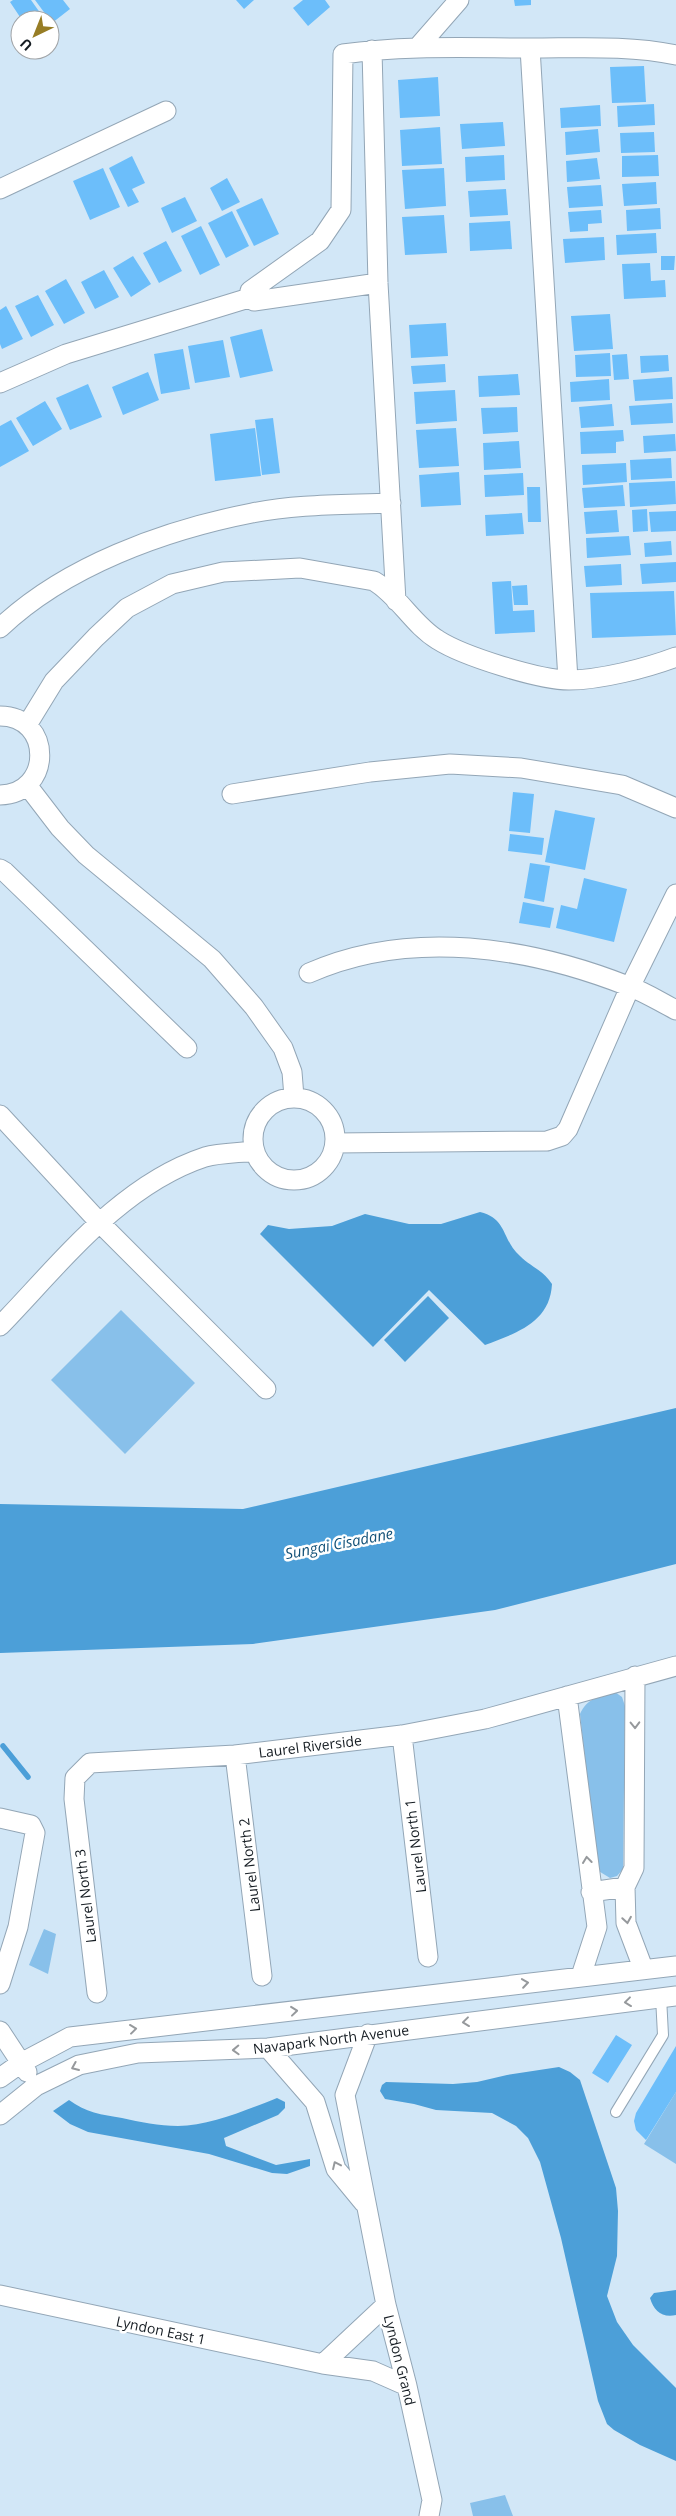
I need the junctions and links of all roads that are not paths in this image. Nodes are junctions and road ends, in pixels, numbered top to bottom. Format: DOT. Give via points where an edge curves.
graph roads {
  1 [pos="459,0"];
  2 [pos="418,48"];
  3 [pos="530,48"];
  4 [pos="372,50"];
  5 [pos="676,55"];
  6 [pos="166,112"];
  7 [pos="0,189"];
  8 [pos="378,283"];
  9 [pos="249,298"];
  10 [pos="0,383"];
  11 [pos="392,503"];
  12 [pos="396,601"];
  13 [pos="0,628"];
  14 [pos="676,657"];
  15 [pos="568,680"];
  16 [pos="0,716"];
  17 [pos="27,725"];
  18 [pos="27,785"];
  19 [pos="232,794"];
  20 [pos="0,795"];
  21 [pos="676,808"];
  22 [pos="0,869"];
  23 [pos="676,894"];
  24 [pos="309,973"];
  25 [pos="630,986"];
  26 [pos="676,1010"];
  27 [pos="187,1048"];
  28 [pos="294,1098"];
  29 [pos="0,1115"];
  30 [pos="335,1143"];
  31 [pos="255,1151"];
  32 [pos="99,1222"];
  33 [pos="0,1326"];
  34 [pos="266,1389"];
  35 [pos="676,1666"];
  36 [pos="635,1676"];
  37 [pos="566,1696"];
  38 [pos="402,1735"];
  39 [pos="236,1755"];
  40 [pos="74,1799"];
  41 [pos="1,1818"];
  42 [pos="624,1887"];
  43 [pos="591,1892"];
  44 [pos="428,1957"];
  45 [pos="676,1966"];
  46 [pos="643,1968"];
  47 [pos="262,1976"];
  48 [pos="581,1976"];
  49 [pos="0,1984"];
  50 [pos="97,1992"];
  51 [pos="668,1997"];
  52 [pos="0,2031"];
  53 [pos="368,2034"];
  54 [pos="268,2048"];
  55 [pos="21,2063"];
  56 [pos="0,2078"];
  57 [pos="36,2086"];
  58 [pos="345,2095"];
  59 [pos="315,2102"];
  60 [pos="616,2112"];
  61 [pos="0,2115"];
  62 [pos="365,2204"];
  63 [pos="0,2295"];
  64 [pos="386,2305"];
  65 [pos="323,2364"];
  66 [pos="407,2386"];
  67 [pos="429,2516"];
  1 -- 2 [label="street"];
  2 -- 3 [label="street"];
  2 -- 4 [label="street"];
  3 -- 5 [label="street" via="641,50"];
  3 -- 15 [label="street"];
  4 -- 8 [label="street"];
  4 -- 9 [label="street" via="343,54 342,199 337,219 320,241 250,291"];
  6 -- 7 [label="street"];
  8 -- 9 [label="street" via="254,301"];
  8 -- 11 [label="street"];
  9 -- 10 [label="street" via="66,354"];
  11 -- 12 [label="street"];
  11 -- 13 [label="street" via="252,513 133,546 34,600"];
  12 -- 15 [label="street" via="439,640 526,673"];
  12 -- 17 [label="street" via="374,581 300,568 223,572 172,584 127,608 96,637 54,681"];
  14 -- 15 [label="street" via="656,664"];
  16 -- 17 [label="street" via="15,718"];
  17 -- 18 [label="street" via="40,748 36,775"];
  18 -- 20 [label="street" via="16,792"];
  18 -- 28 [label="street" via="86,855 212,959 254,1007 283,1048 292,1072"];
  19 -- 21 [label="street" via="370,772 450,764 521,768 622,785"];
  22 -- 27 [label="street"];
  23 -- 25 [label="street"];
  24 -- 25 [label="street" via="333,962 360,956 401,949 446,947 517,953 572,966"];
  25 -- 26 [label="street"];
  25 -- 30 [label="street" via="568,1130 562,1136 547,1141"];
  28 -- 30 [label="street" via="319,1106 334,1129"];
  28 -- 31 [label="street" via="270,1105 261,1114 255,1126"];
  29 -- 32 [label="street"];
  30 -- 31 [label="street" via="323,1168 298,1180 271,1173"];
  31 -- 32 [label="street" via="207,1157 182,1167 140,1191"];
  32 -- 33 [label="street"];
  32 -- 34 [label="street"];
  35 -- 36 [label="street, Laurel Riverside"];
  36 -- 37 [label="street, Laurel Riverside"];
  36 -- 42 [label="street, one-way" via="634,1868"];
  37 -- 38 [label="street, Laurel Riverside" via="485,1719"];
  43 -- 37 [label="street, one-way"];
  38 -- 39 [label="street, Laurel Riverside"];
  38 -- 44 [label="street, Laurel North 1"];
  39 -- 40 [label="street, Laurel Riverside" via="90,1763 75,1778"];
  39 -- 47 [label="street, Laurel North 2"];
  40 -- 50 [label="street, Laurel North 3"];
  41 -- 49 [label="street" via="31,1825 35,1833 18,1927"];
  42 -- 43 [label="street"];
  42 -- 46 [label="street, one-way" via="626,1923"];
  43 -- 48 [label="street" via="597,1927"];
  45 -- 46 [label="street"];
  46 -- 48 [label="street"];
  55 -- 48 [label="street, one-way" via="70,2037"];
  51 -- 53 [label="street, Navapark North Avenue, one-way"];
  51 -- 60 [label="lane" via="663,2035"];
  52 -- 55 [label="street"];
  53 -- 54 [label="street, Navapark North Avenue"];
  53 -- 58 [label="street"];
  54 -- 57 [label="street, Navapark North Avenue, one-way" via="138,2053 79,2065"];
  54 -- 59 [label="street, Lyndon Grand"];
  55 -- 56 [label="street"];
  55 -- 57 [label="street"];
  57 -- 61 [label="street, Navapark North Avenue"];
  58 -- 59 [label="street"];
  58 -- 62 [label="street, Lyndon Grand"];
  62 -- 59 [label="street, Lyndon Grand, one-way" via="336,2168"];
  62 -- 64 [label="street, Lyndon Grand"];
  63 -- 65 [label="street, Lyndon East 1"];
  64 -- 65 [label="street"];
  64 -- 66 [label="street, Lyndon Grand"];
  65 -- 66 [label="street, Lyndon East 1" via="373,2371"];
  66 -- 67 [label="street, Lyndon Grand" via="432,2500"];
}
